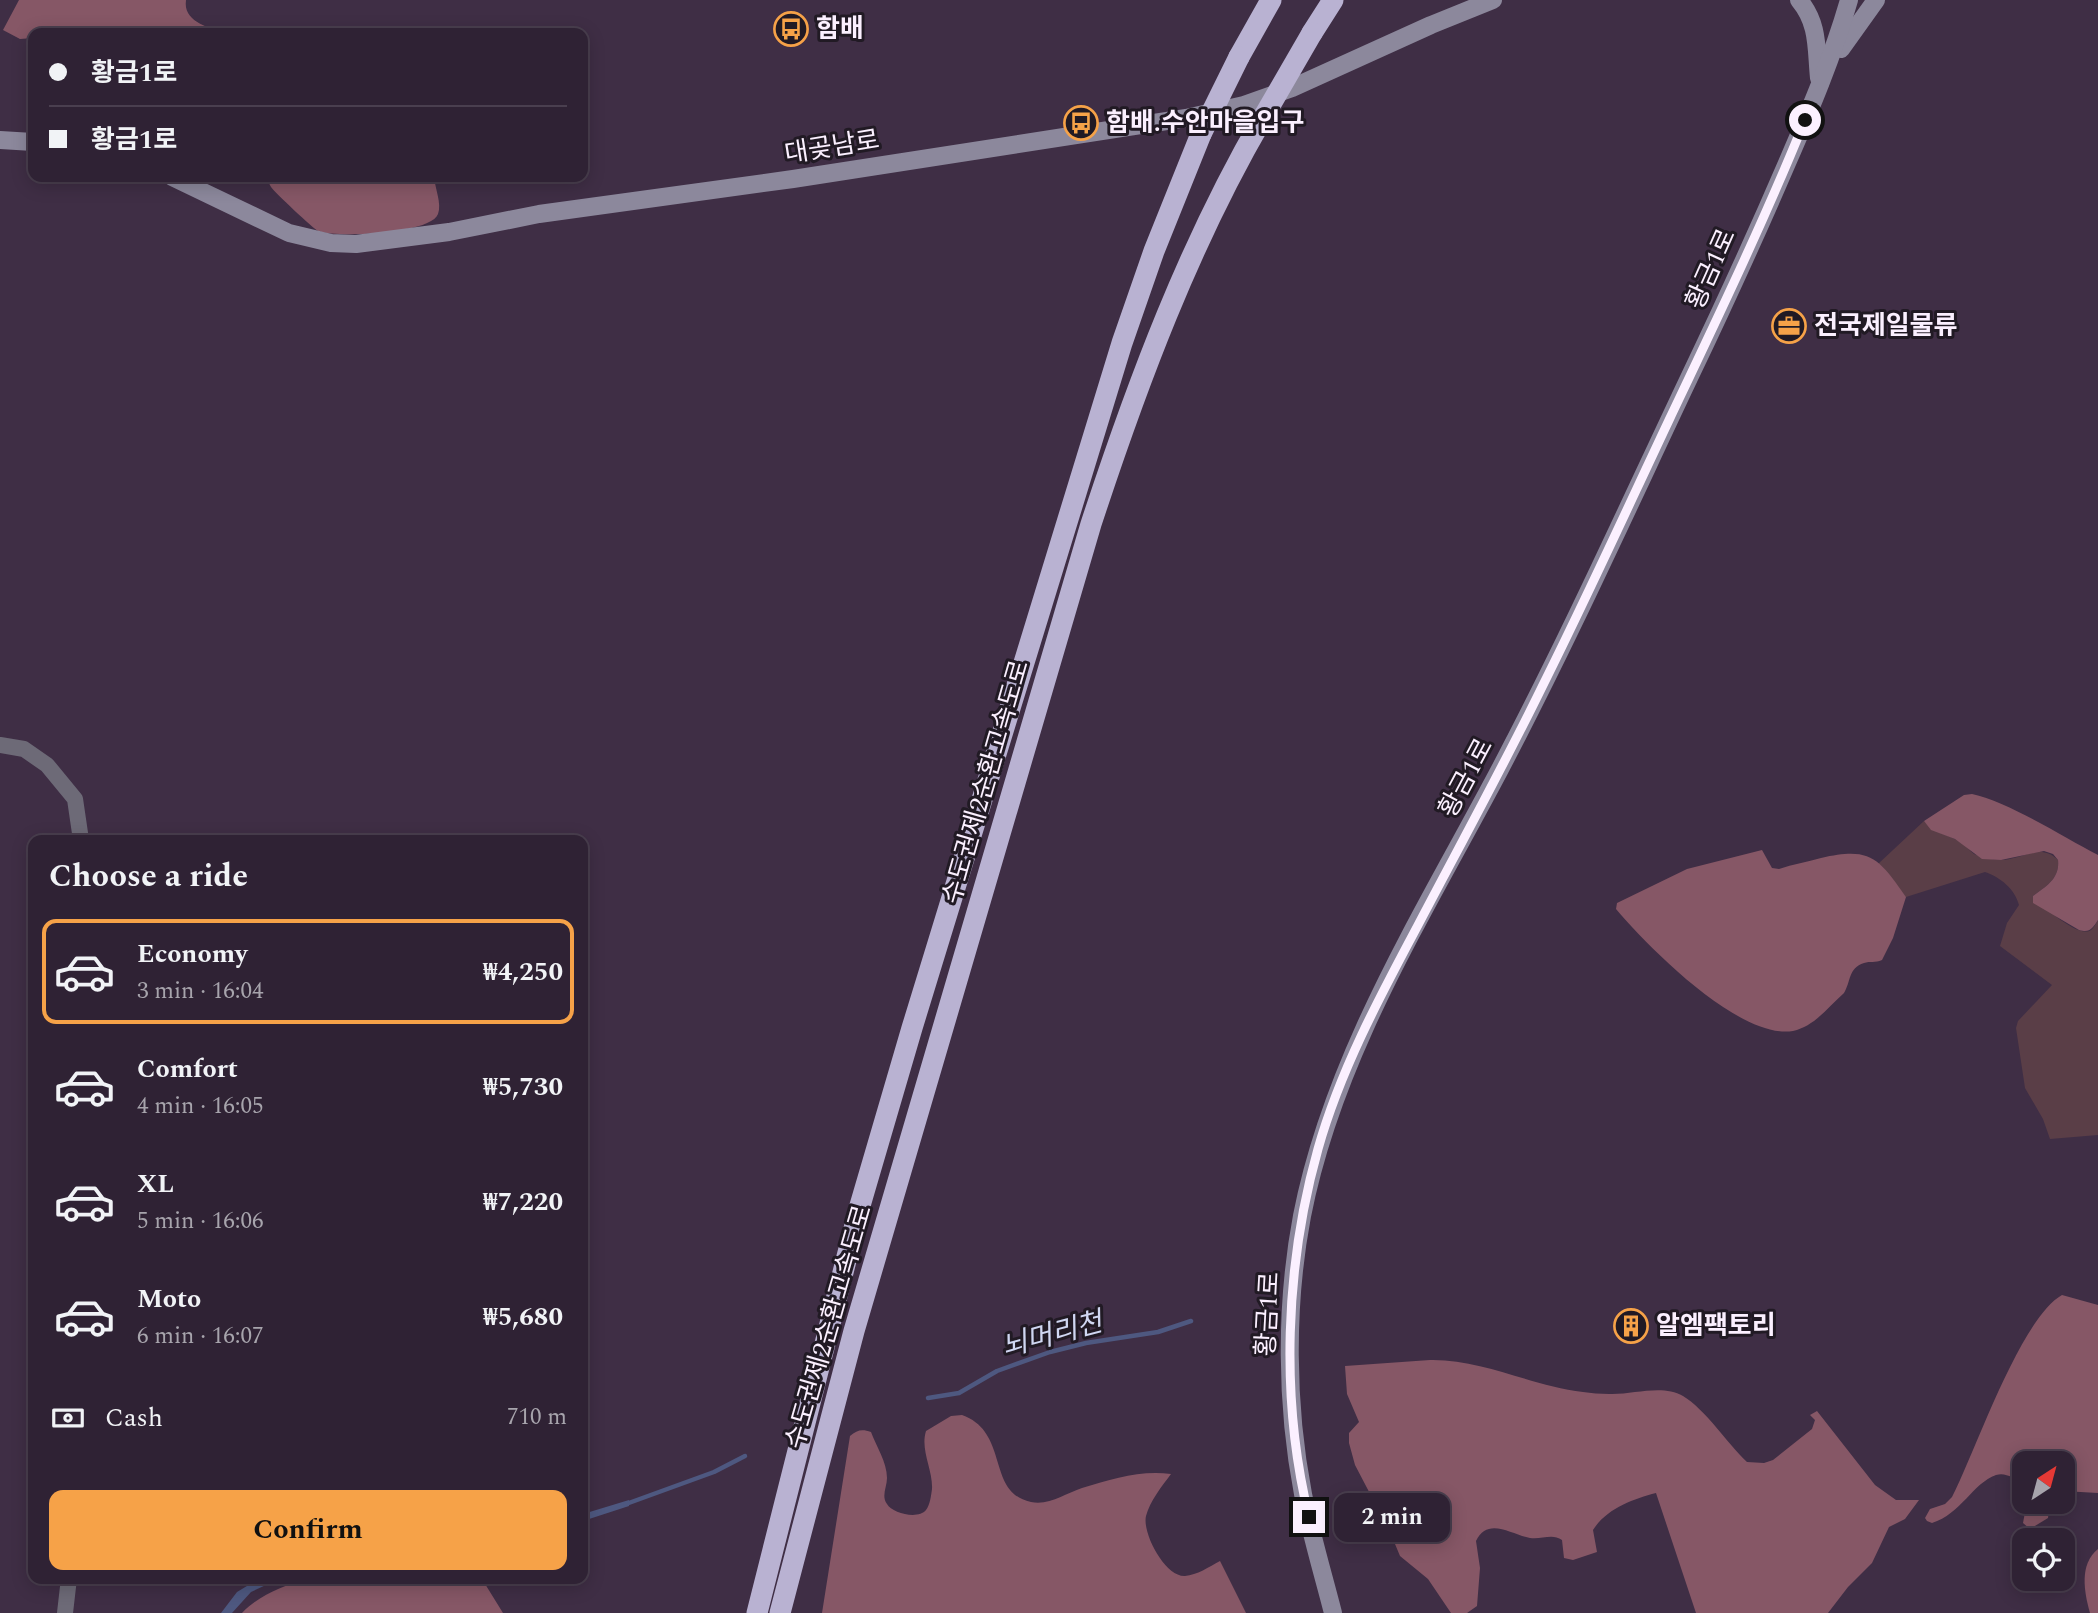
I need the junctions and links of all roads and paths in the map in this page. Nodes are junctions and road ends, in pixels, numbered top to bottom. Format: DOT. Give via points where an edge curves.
graph roads {
  1 [pos="1271,0"];
  2 [pos="1333,0"];
  3 [pos="1493,0"];
  4 [pos="1799,0"];
  5 [pos="1849,0"];
  6 [pos="1876,0"];
  7 [pos="1819,85"];
  8 [pos="0,140"];
  9 [pos="28,142"];
  10 [pos="182,182"];
  11 [pos="0,745"];
  12 [pos="80,835"];
  13 [pos="68,1584"];
  14 [pos="65,1613"];
  15 [pos="757,1613"];
  16 [pos="780,1613"];
  17 [pos="1333,1613"];
  1 -- 15 [label="highway, 수도권제2순환고속도로, bridge" via="1201,134 1158,239 1118,356 859,1209"];
  2 -- 16 [label="highway, 수도권제2순환고속도로, bridge" via="1242,154 1157,337 1124,425 854,1331"];
  3 -- 10 [label="street, 대곶남로" via="1292,88 1186,118 539,214 449,232 331,243 289,233"];
  4 -- 7 [label="street" via="1814,23"];
  5 -- 7 [label="street, 황금1로"];
  6 -- 7 [label="street"];
  7 -- 17 [label="street, 황금1로" via="1726,302 1563,646 1395,967 1357,1046 1318,1146 1301,1221 1290,1349 1293,1422 1303,1493"];
  8 -- 9 [label="street"];
  11 -- 12 [label="street" via="24,749 47,765 75,799"];
  13 -- 14 [label="street"];
}
